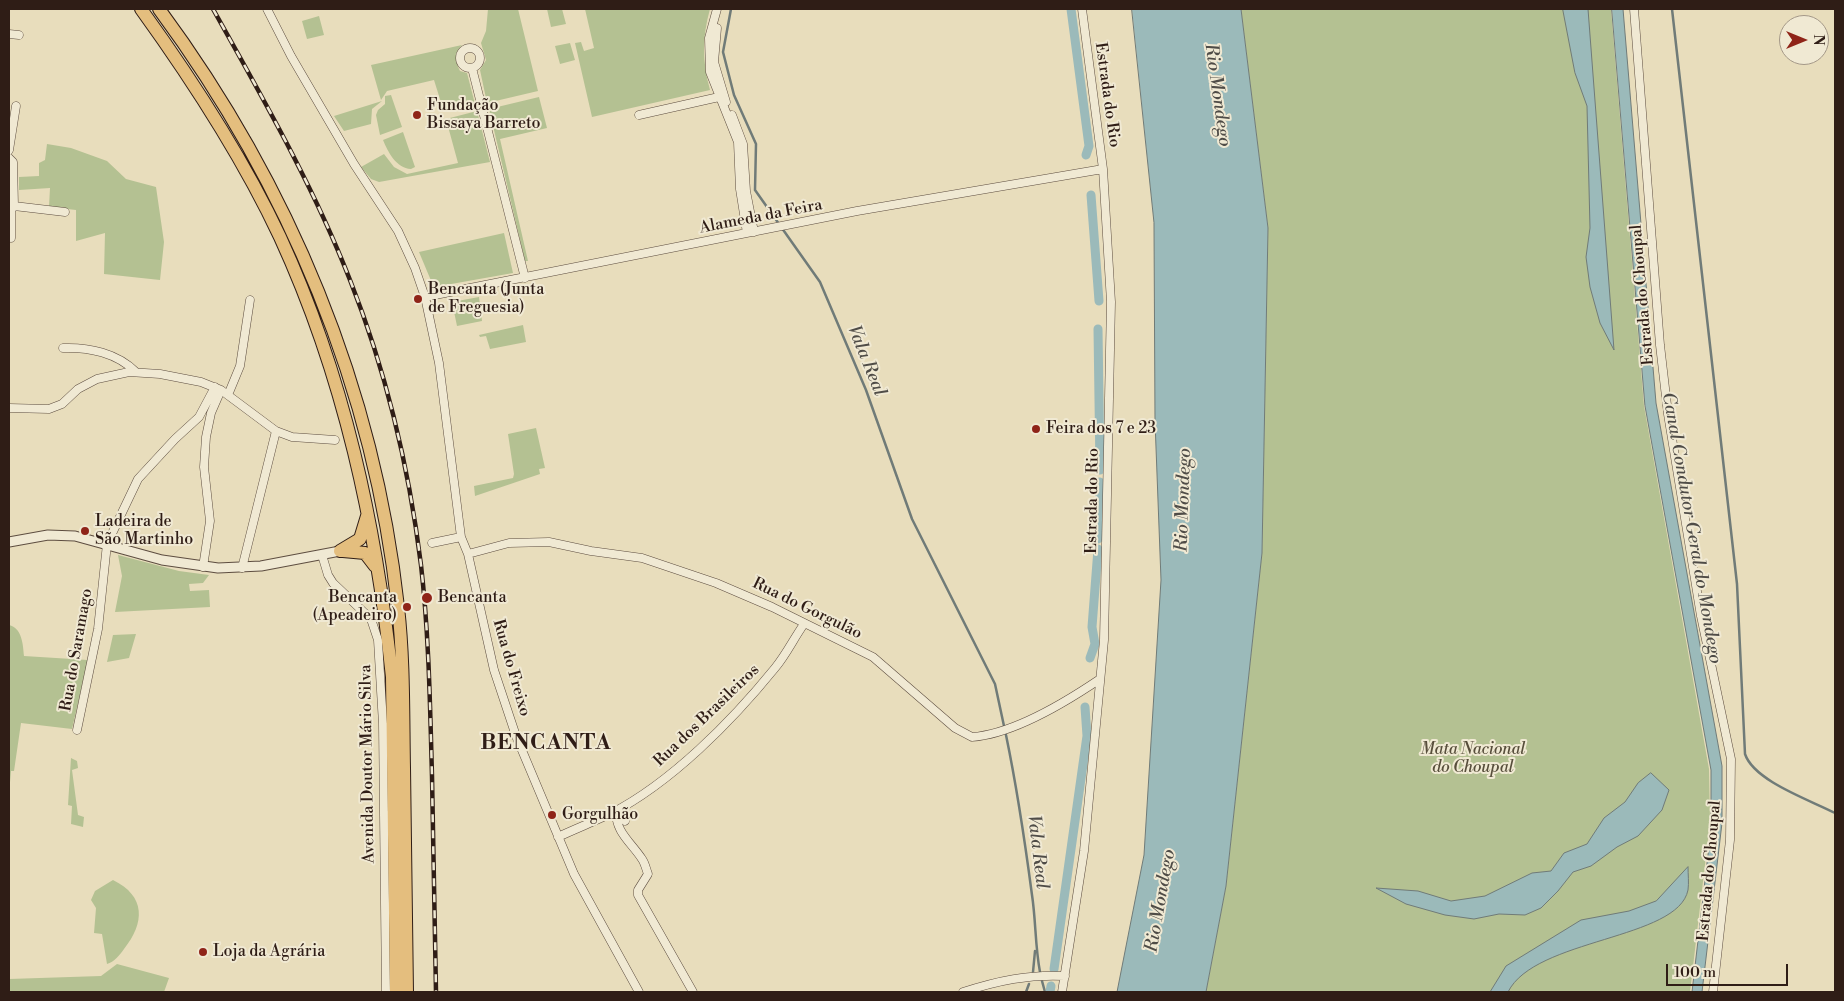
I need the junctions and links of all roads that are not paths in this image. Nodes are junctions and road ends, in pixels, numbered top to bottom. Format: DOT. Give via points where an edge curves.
graph roads {
  1 [pos="133,9"];
  2 [pos="141,9"];
  3 [pos="159,9"];
  4 [pos="267,9"];
  5 [pos="717,9"];
  6 [pos="721,9"];
  7 [pos="1082,9"];
  8 [pos="1634,9"];
  9 [pos="151,23"];
  10 [pos="9,34"];
  11 [pos="19,35"];
  12 [pos="472,68"];
  13 [pos="719,97"];
  14 [pos="16,106"];
  15 [pos="639,116"];
  16 [pos="9,150"];
  17 [pos="9,158"];
  18 [pos="1103,169"];
  19 [pos="14,206"];
  20 [pos="65,212"];
  21 [pos="751,233"];
  22 [pos="11,238"];
  23 [pos="525,278"];
  24 [pos="426,298"];
  25 [pos="250,300"];
  26 [pos="63,348"];
  27 [pos="136,372"];
  28 [pos="221,391"];
  29 [pos="9,408"];
  30 [pos="276,431"];
  31 [pos="335,440"];
  32 [pos="368,512"];
  33 [pos="461,537"];
  34 [pos="9,542"];
  35 [pos="432,542"];
  36 [pos="107,544"];
  37 [pos="340,551"];
  38 [pos="468,554"];
  39 [pos="322,555"];
  40 [pos="203,567"];
  41 [pos="242,568"];
  42 [pos="379,575"];
  43 [pos="804,624"];
  44 [pos="1100,679"];
  45 [pos="77,730"];
  46 [pos="616,810"];
  47 [pos="625,821"];
  48 [pos="558,837"];
  49 [pos="1065,976"];
  50 [pos="386,992"];
  51 [pos="396,992"];
  52 [pos="407,992"];
  53 [pos="639,992"];
  54 [pos="693,992"];
  55 [pos="963,992"];
  56 [pos="1062,992"];
  57 [pos="1713,992"];
  1 -- 9 [label="highway"];
  2 -- 9 [label="highway"];
  3 -- 52 [label="highway" via="242,134 294,231 342,351 373,460 394,578 402,676"];
  4 -- 24 [label="street, Rua do Freixo" via="344,147 398,231"];
  5 -- 13 [label="street" via="708,55"];
  6 -- 21 [label="street" via="714,62 743,144"];
  7 -- 18 [label="street, Estrada do Rio"];
  8 -- 57 [label="street, Estrada do Choupal" via="1665,388 1701,616 1731,759 1730,840"];
  9 -- 32 [label="highway" via="230,143 280,237 343,407"];
  10 -- 11 [label="street"];
  12 -- 23 [label="street"];
  13 -- 15 [label="street"];
  13 -- 21 [label="street" via="738,142 740,189"];
  14 -- 16 [label="street"];
  17 -- 19 [label="street" via="13,162"];
  18 -- 21 [label="street, Alameda da Feira" via="979,189"];
  18 -- 44 [label="street, Estrada do Rio" via="1111,302 1104,640"];
  19 -- 20 [label="street"];
  19 -- 22 [label="street"];
  21 -- 23 [label="street, Alameda da Feira"];
  23 -- 24 [label="street, Alameda da Feira"];
  24 -- 33 [label="street, Rua do Freixo" via="439,363"];
  25 -- 28 [label="street" via="240,366"];
  26 -- 27 [label="street" via="83,347 114,357 125,361"];
  27 -- 28 [label="street" via="180,376"];
  27 -- 29 [label="street" via="85,384 62,404 49,409"];
  28 -- 30 [label="street"];
  28 -- 36 [label="street, Rua do Saramago" via="138,479"];
  28 -- 40 [label="street" via="211,413 206,437 204,467 210,521"];
  30 -- 31 [label="street" via="292,437"];
  30 -- 41 [label="street"];
  32 -- 37 [label="highway" via="360,538 354,545"];
  32 -- 42 [label="highway"];
  33 -- 35 [label="street"];
  33 -- 38 [label="street, Rua do Freixo"];
  34 -- 36 [label="street" via="66,535"];
  36 -- 40 [label="street" via="162,560"];
  36 -- 45 [label="street, Rua do Saramago" via="98,629"];
  37 -- 39 [label="street"];
  37 -- 42 [label="highway" via="365,552"];
  38 -- 43 [label="street, Rua do Gorgulão" via="509,543 538,541 635,557 716,583"];
  38 -- 48 [label="street, Rua do Freixo" via="494,670 516,736"];
  39 -- 41 [label="street"];
  39 -- 50 [label="street, Avenida Doutor Mário Silva" via="333,583 371,620 378,640 383,724"];
  40 -- 41 [label="street"];
  42 -- 51 [label="highway" via="392,677"];
  43 -- 44 [label="street, Rua do Gorgulão" via="873,657 955,728 972,737 1009,728"];
  43 -- 46 [label="street, Rua dos Brasileiros" via="776,667 725,722 659,782"];
  44 -- 49 [label="street, Estrada do Rio" via="1084,851"];
  46 -- 47 [label="street"];
  46 -- 48 [label="street, Rua dos Brasileiros"];
  46 -- 54 [label="street" via="618,826 643,859 648,874 638,895"];
  48 -- 53 [label="street, Rua do Freixo" via="574,874"];
  49 -- 55 [label="street" via="1013,978"];
  49 -- 56 [label="street, Estrada do Rio"];
}
